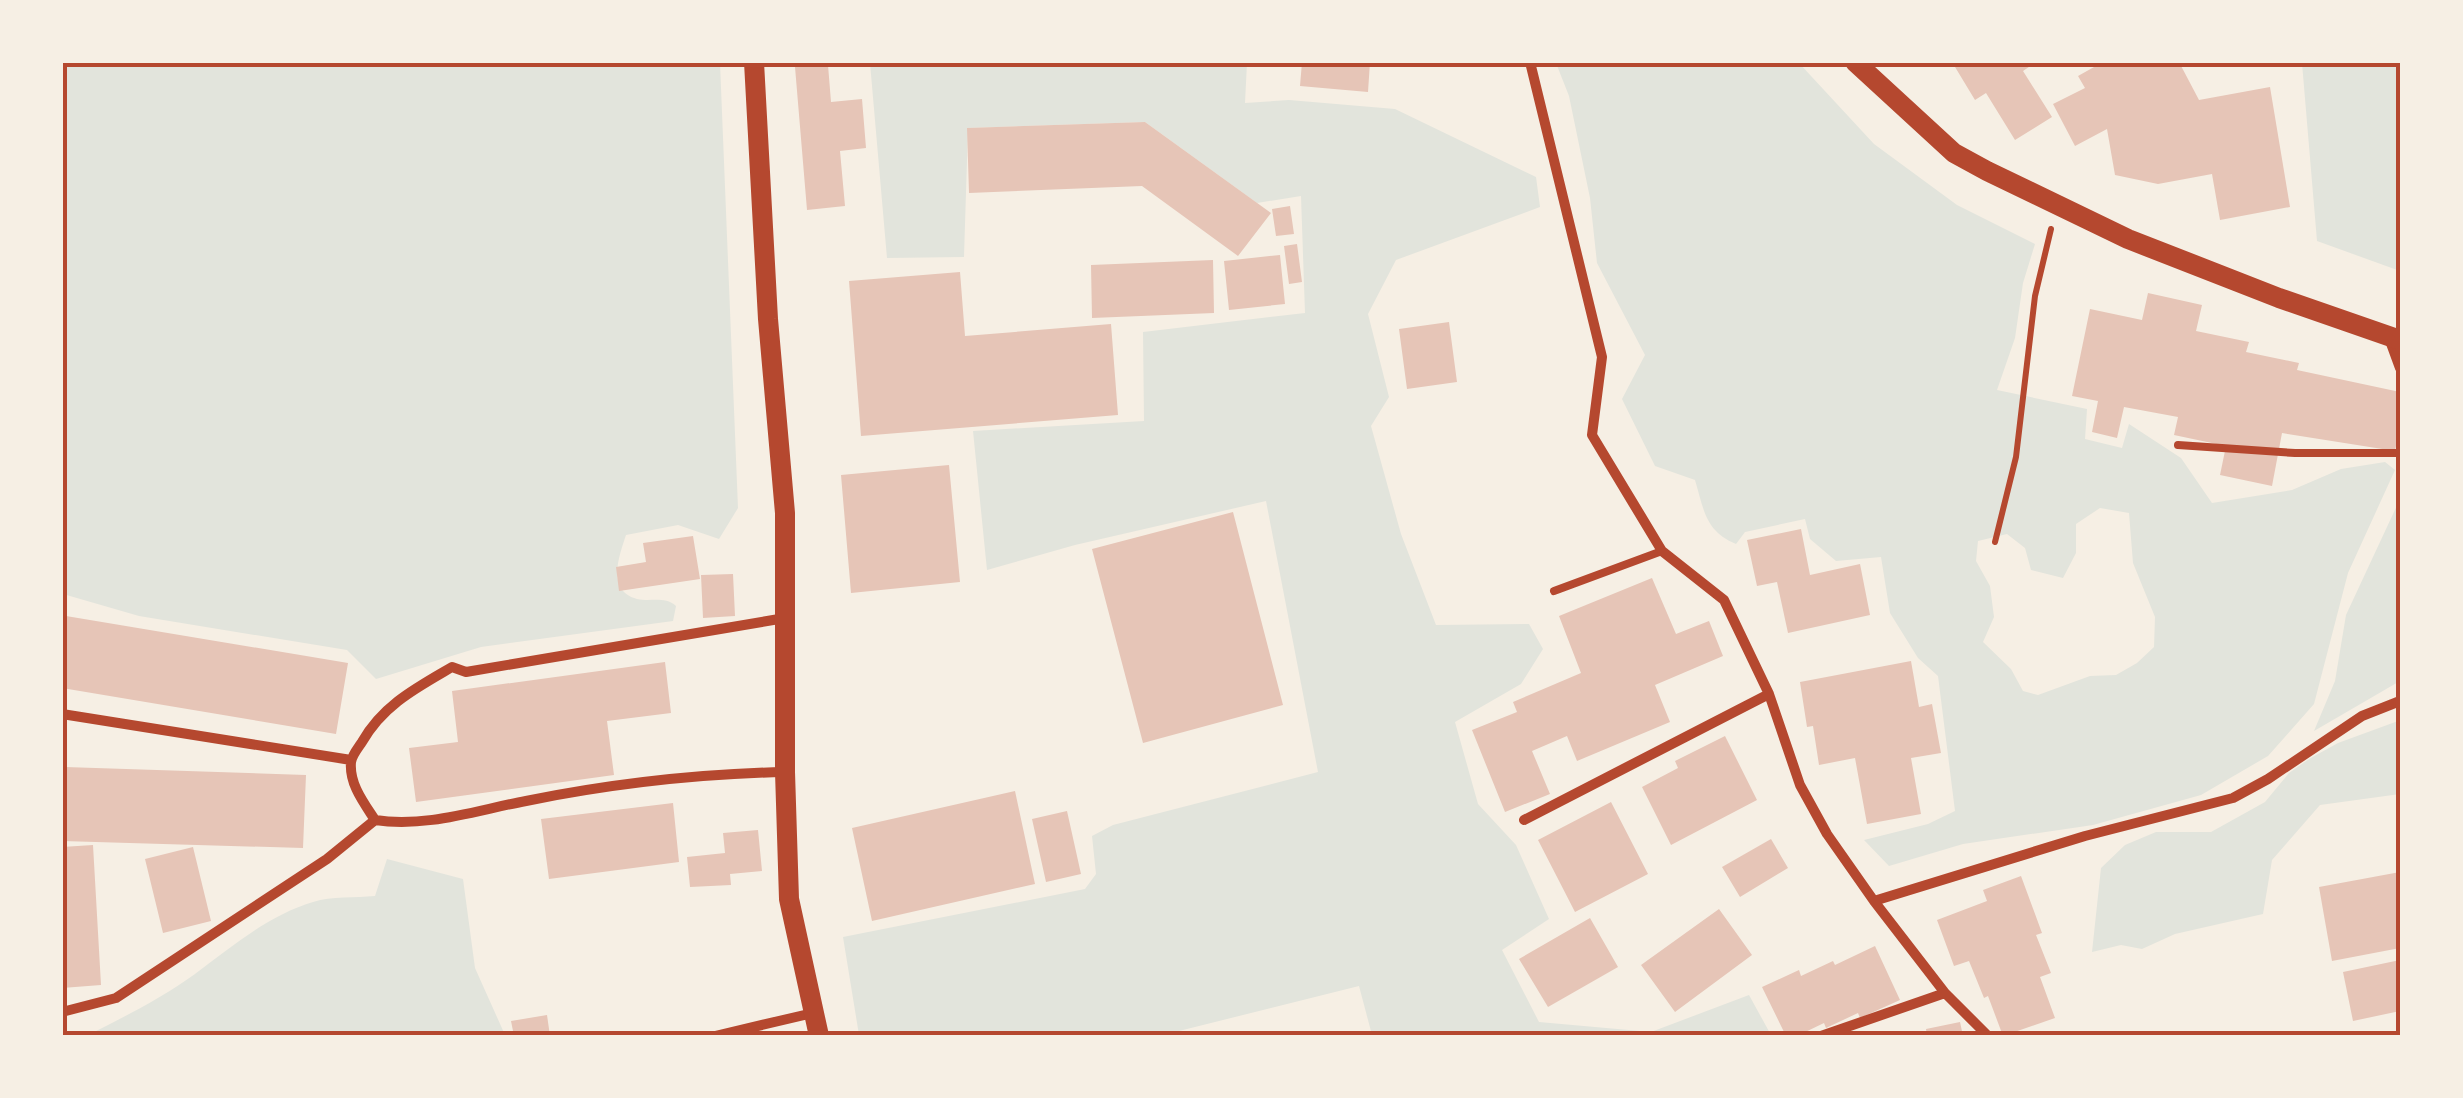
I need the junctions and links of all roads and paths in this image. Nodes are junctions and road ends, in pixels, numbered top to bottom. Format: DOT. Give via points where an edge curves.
graph roads {
  1 [pos="754,62"];
  2 [pos="1530,62"];
  3 [pos="1855,62"];
  4 [pos="2057,204"];
  5 [pos="2394,338"];
  6 [pos="2400,368"];
  7 [pos="2178,445"];
  8 [pos="2400,453"];
  9 [pos="1995,542"];
  10 [pos="1662,551"];
  11 [pos="1554,591"];
  12 [pos="785,618"];
  13 [pos="1769,694"];
  14 [pos="2400,701"];
  15 [pos="62,714"];
  16 [pos="351,760"];
  17 [pos="785,772"];
  18 [pos="376,820"];
  19 [pos="1524,820"];
  20 [pos="1874,901"];
  21 [pos="1945,993"];
  22 [pos="62,1012"];
  23 [pos="812,1013"];
  24 [pos="715,1036"];
  25 [pos="819,1036"];
  26 [pos="1821,1036"];
  27 [pos="1988,1036"];
  1 -- 12 [label="main road" via="785,513"];
  2 -- 10 [label="street" via="1602,357 1592,435"];
  3 -- 4 [label="main road" via="1954,153"];
  4 -- 5 [label="main road" via="2128,239"];
  4 -- 9 [label="path" via="2035,296 2016,457"];
  5 -- 6 [label="street"];
  7 -- 8 [label="lane"];
  10 -- 11 [label="lane"];
  10 -- 13 [label="street" via="1724,600"];
  12 -- 16 [label="street" via="466,672 452,667 392,704"];
  12 -- 17 [label="main road"];
  13 -- 19 [label="street"];
  13 -- 20 [label="street" via="1800,785"];
  14 -- 20 [label="street" via="2362,716 2233,798"];
  15 -- 16 [label="street"];
  16 -- 18 [label="street" via="354,783"];
  17 -- 18 [label="street" via="704,776 455,817"];
  17 -- 23 [label="main road" via="789,898"];
  18 -- 22 [label="street" via="116,998"];
  20 -- 21 [label="street"];
  21 -- 26 [label="street"];
  21 -- 27 [label="street"];
  23 -- 24 [label="street"];
  23 -- 25 [label="main road"];
}
